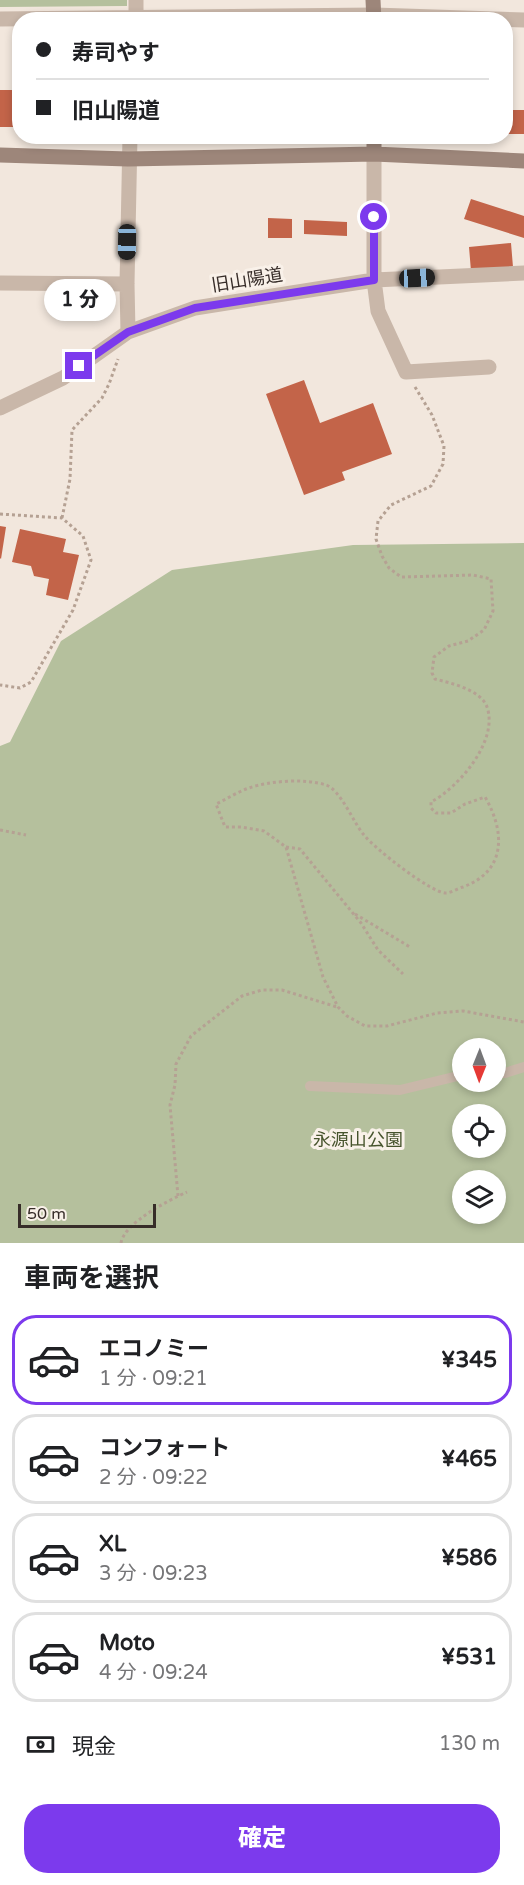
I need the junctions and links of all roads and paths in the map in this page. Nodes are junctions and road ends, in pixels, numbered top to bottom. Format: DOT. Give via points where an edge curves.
graph roads {
  1 [pos="374,11"];
  2 [pos="344,12"];
  3 [pos="391,12"];
  4 [pos="130,144"];
  5 [pos="374,144"];
  6 [pos="374,154"];
  7 [pos="0,155"];
  8 [pos="129,159"];
  9 [pos="524,160"];
  10 [pos="524,273"];
  11 [pos="374,280"];
  12 [pos="0,283"];
  13 [pos="127,284"];
  14 [pos="128,332"];
  15 [pos="489,367"];
  16 [pos="406,372"];
  17 [pos="0,408"];
  18 [pos="0,514"];
  19 [pos="63,518"];
  20 [pos="0,685"];
  21 [pos="0,830"];
  22 [pos="26,835"];
  23 [pos="286,848"];
  24 [pos="352,912"];
  25 [pos="410,947"];
  26 [pos="403,974"];
  27 [pos="338,1007"];
  28 [pos="524,1022"];
  29 [pos="524,1067"];
  30 [pos="506,1073"];
  31 [pos="452,1077"];
  32 [pos="309,1086"];
  33 [pos="187,1192"];
  34 [pos="178,1196"];
  35 [pos="121,1243"];
  1 -- 2 [label="street"];
  1 -- 3 [label="street"];
  4 -- 8 [label="street"];
  5 -- 6 [label="street"];
  6 -- 8 [label="street"];
  6 -- 9 [label="street"];
  6 -- 11 [label="street"];
  7 -- 8 [label="street"];
  8 -- 13 [label="street"];
  10 -- 11 [label="street, 旧山陽道"];
  11 -- 14 [label="street, 旧山陽道" via="195,308"];
  11 -- 16 [label="street" via="378,311"];
  12 -- 13 [label="street"];
  13 -- 14 [label="street"];
  14 -- 17 [label="street, 旧山陽道" via="63,378"];
  14 -- 19 [label="path" via="102,398 72,430"];
  15 -- 16 [label="street"];
  16 -- 23 [label="path" via="432,415 444,446 443,464 431,486 391,505 378,521 376,539 389,568 401,577 473,575 491,579 493,611 484,630 434,657 432,673 435,679 476,694 487,706 489,728 468,772 431,802 431,807 436,813 451,813 485,797 498,826 497,854 490,870 474,883 446,893 412,876 363,835 350,810 328,786 296,780 249,788 216,804 225,826 264,831"];
  18 -- 19 [label="path"];
  19 -- 20 [label="path" via="83,536 91,560 73,610 31,682 20,688"];
  21 -- 22 [label="path"];
  23 -- 24 [label="path" via="300,849"];
  23 -- 27 [label="path" via="323,977"];
  24 -- 25 [label="path"];
  24 -- 26 [label="path" via="378,950"];
  27 -- 28 [label="path" via="365,1026 387,1026 437,1012 463,1011"];
  27 -- 34 [label="path" via="282,990 262,990 242,996 191,1036 176,1064 170,1105"];
  29 -- 30 [label="lane"];
  31 -- 32 [label="lane" via="400,1090"];
  33 -- 34 [label="path"];
  34 -- 35 [label="path" via="132,1225"];
}
